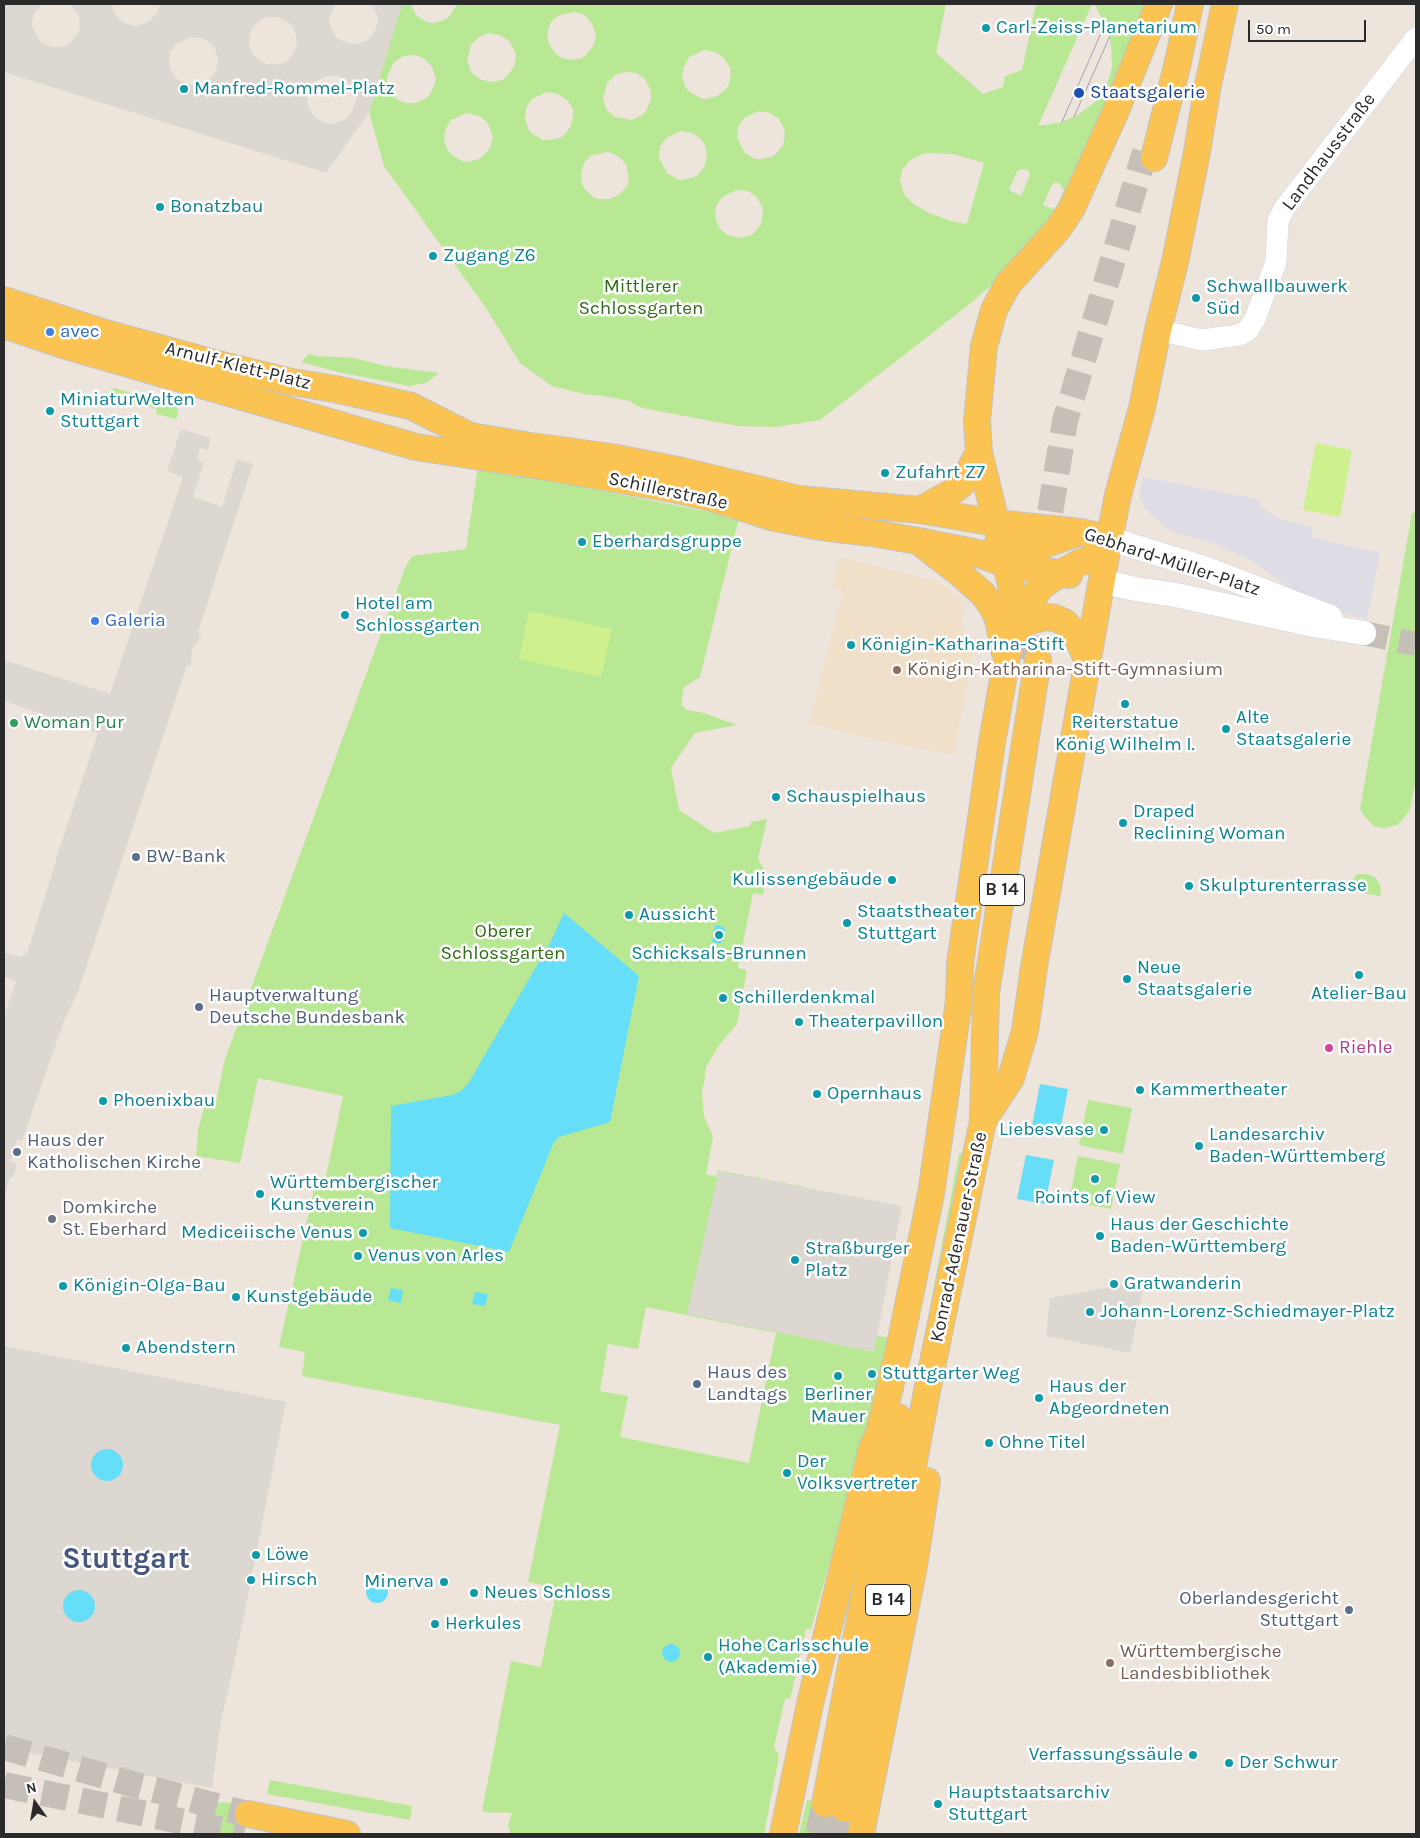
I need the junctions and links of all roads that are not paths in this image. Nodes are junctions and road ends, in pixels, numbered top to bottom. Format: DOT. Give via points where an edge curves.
graph roads {
  1 [pos="1159,4"];
  2 [pos="1182,4"];
  3 [pos="1190,4"];
  4 [pos="1225,4"];
  5 [pos="1416,38"];
  6 [pos="4,300"];
  7 [pos="4,325"];
  8 [pos="1158,330"];
  9 [pos="445,424"];
  10 [pos="373,435"];
  11 [pos="470,436"];
  12 [pos="416,447"];
  13 [pos="979,452"];
  14 [pos="1118,495"];
  15 [pos="890,508"];
  16 [pos="920,510"];
  17 [pos="993,511"];
  18 [pos="1060,533"];
  19 [pos="918,541"];
  20 [pos="1138,548"];
  21 [pos="1004,557"];
  22 [pos="1059,574"];
  23 [pos="1098,574"];
  24 [pos="1013,629"];
  25 [pos="1023,660"];
  26 [pos="1088,661"];
  27 [pos="984,1121"];
  28 [pos="904,1355"];
  29 [pos="927,1391"];
  30 [pos="248,1814"];
  31 [pos="347,1834"];
  32 [pos="783,1834"];
  33 [pos="861,1834"];
  1 -- 13 [label="main road" via="1072,208 1058,229 1008,284 994,310 984,346 978,395"];
  2 -- 3 [label="main road" via="1149,155 1178,62"];
  4 -- 8 [label="main road" via="1196,161"];
  5 -- 8 [label="street, Landhausstraße" via="1284,209 1276,232 1276,262 1248,330 1239,335 1202,340"];
  6 -- 9 [label="main road, Arnulf-Klett-Platz" via="214,363 411,406"];
  7 -- 10 [label="main road, Arnulf-Klett-Platz"];
  8 -- 14 [label="main road" via="1142,408"];
  9 -- 10 [label="main road" via="410,434"];
  9 -- 11 [label="main road, Arnulf-Klett-Platz"];
  10 -- 12 [label="main road, Arnulf-Klett-Platz"];
  11 -- 15 [label="main road, Schillerstraße" via="611,457 799,499"];
  12 -- 19 [label="main road, Schillerstraße" via="678,490 771,517"];
  13 -- 16 [label="main road" via="962,484"];
  13 -- 17 [label="main road"];
  14 -- 18 [label="main road"];
  14 -- 20 [label="main road" via="1124,518"];
  14 -- 23 [label="main road"];
  15 -- 16 [label="main road, Gebhard-Müller-Platz"];
  16 -- 17 [label="main road, Gebhard-Müller-Platz"];
  17 -- 18 [label="main road, Gebhard-Müller-Platz"];
  17 -- 21 [label="main road"];
  18 -- 21 [label="main road" via="1037,547"];
  18 -- 23 [label="main road"];
  18 -- 23 [label="main road, Gebhard-Müller-Platz"];
  19 -- 21 [label="main road, Gebhard-Müller-Platz"];
  19 -- 25 [label="main road" via="974,586 991,605 1001,630"];
  20 -- 23 [label="main road"];
  20 -- 23 [label="main road, Gebhard-Müller-Platz" via="1204,568 1361,632 1135,589"];
  21 -- 22 [label="main road, Gebhard-Müller-Platz"];
  21 -- 24 [label="main road" via="1011,584"];
  22 -- 23 [label="main road, Gebhard-Müller-Platz"];
  22 -- 24 [label="main road" via="1033,596"];
  23 -- 26 [label="main road"];
  24 -- 25 [label="main road"];
  24 -- 26 [label="main road" via="1026,622 1055,618 1076,632"];
  25 -- 27 [label="main road, Konrad-Adenauer-Straße / B 14" via="986,992"];
  25 -- 28 [label="main road, Konrad-Adenauer-Straße / B 14" via="930,1259"];
  26 -- 27 [label="main road" via="1025,1031 1011,1078"];
  27 -- 29 [label="main road, Konrad-Adenauer-Straße / B 14"];
  28 -- 29 [label="main road, Konrad-Adenauer-Straße / B 14" via="835,1807 888,1601"];
  28 -- 32 [label="main road, B 14" via="872,1448 810,1704"];
  29 -- 33 [label="main road, B 14" via="934,1441 914,1566"];
  30 -- 31 [label="main road"];
}
